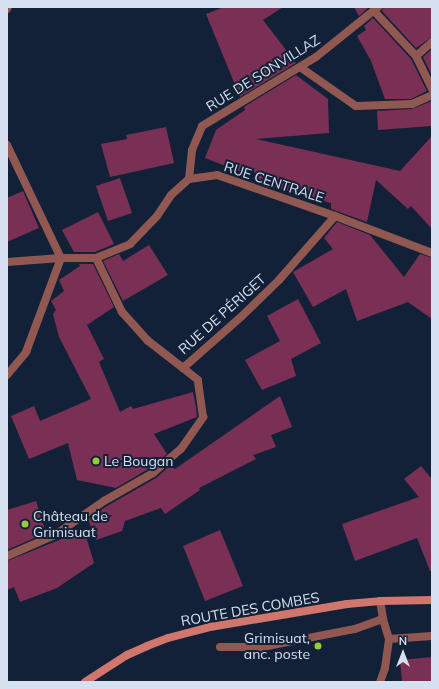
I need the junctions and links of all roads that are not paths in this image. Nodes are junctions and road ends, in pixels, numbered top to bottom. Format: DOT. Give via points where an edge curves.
graph roads {
  1 [pos="376,9"];
  2 [pos="432,42"];
  3 [pos="416,56"];
  4 [pos="300,67"];
  5 [pos="432,89"];
  6 [pos="432,95"];
  7 [pos="7,145"];
  8 [pos="188,178"];
  9 [pos="335,216"];
  10 [pos="432,253"];
  11 [pos="61,258"];
  12 [pos="96,258"];
  13 [pos="7,262"];
  14 [pos="183,368"];
  15 [pos="7,375"];
  16 [pos="7,556"];
  17 [pos="432,600"];
  18 [pos="380,601"];
  19 [pos="383,619"];
  20 [pos="432,636"];
  21 [pos="389,639"];
  22 [pos="220,647"];
  23 [pos="85,682"];
  24 [pos="380,682"];
  1 -- 3 [label="street"];
  1 -- 4 [label="street, RUE DE SONVILLAZ"];
  2 -- 3 [label="street"];
  3 -- 5 [label="street"];
  4 -- 6 [label="street" via="356,106 412,104"];
  4 -- 8 [label="street, RUE DE SONVILLAZ" via="202,126 192,150"];
  7 -- 11 [label="street"];
  8 -- 9 [label="street, RUE CENTRALE" via="217,175"];
  8 -- 12 [label="street" via="130,244"];
  9 -- 10 [label="street, RUE CENTRALE"];
  9 -- 14 [label="street, RUE DE PÉRIGET" via="279,280"];
  11 -- 12 [label="street"];
  11 -- 13 [label="street"];
  11 -- 15 [label="street" via="26,352"];
  12 -- 14 [label="street" via="122,312 147,340"];
  14 -- 16 [label="street, RUE DE PÉRIGET" via="198,380 203,417 181,448 153,474 104,501 54,535"];
  17 -- 18 [label="street, ROUTE DES COMBES"];
  18 -- 19 [label="street"];
  18 -- 23 [label="street, ROUTE DES COMBES" via="233,622 174,636 127,655"];
  19 -- 21 [label="street"];
  19 -- 22 [label="street" via="356,629 262,647"];
  20 -- 21 [label="street"];
  21 -- 24 [label="street" via="385,668"];
}
